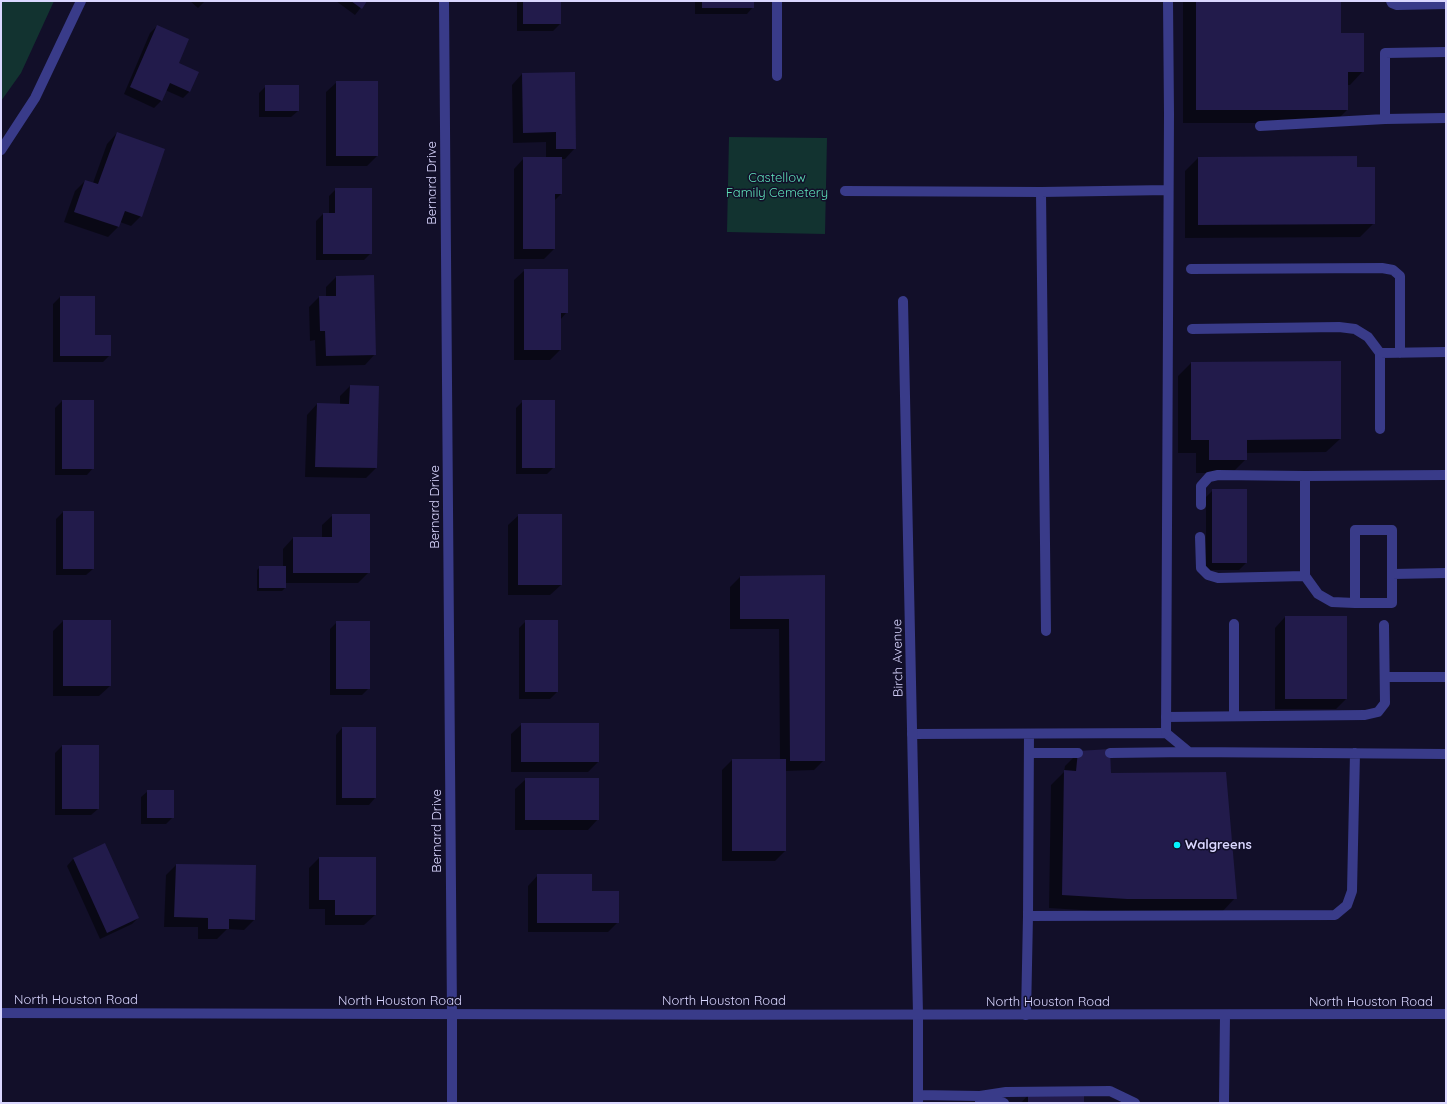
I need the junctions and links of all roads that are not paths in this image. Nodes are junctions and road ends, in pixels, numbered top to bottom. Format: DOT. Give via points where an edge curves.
graph roads {
  1 [pos="81,1"];
  2 [pos="444,1"];
  3 [pos="777,1"];
  4 [pos="1168,1"];
  5 [pos="1391,1"];
  6 [pos="1446,4"];
  7 [pos="1446,52"];
  8 [pos="777,76"];
  9 [pos="1446,118"];
  10 [pos="1385,119"];
  11 [pos="1260,126"];
  12 [pos="1,150"];
  13 [pos="1168,190"];
  14 [pos="845,191"];
  15 [pos="1041,192"];
  16 [pos="1191,269"];
  17 [pos="903,301"];
  18 [pos="1192,329"];
  19 [pos="1446,352"];
  20 [pos="1380,353"];
  21 [pos="1400,353"];
  22 [pos="1380,429"];
  23 [pos="1446,475"];
  24 [pos="1305,476"];
  25 [pos="1201,505"];
  26 [pos="1200,537"];
  27 [pos="1446,573"];
  28 [pos="1392,574"];
  29 [pos="1305,576"];
  30 [pos="1355,603"];
  31 [pos="1234,624"];
  32 [pos="1384,625"];
  33 [pos="1046,632"];
  34 [pos="1385,677"];
  35 [pos="1446,677"];
  36 [pos="1234,715"];
  37 [pos="1166,717"];
  38 [pos="1166,733"];
  39 [pos="912,734"];
  40 [pos="1029,734"];
  41 [pos="1189,752"];
  42 [pos="1029,753"];
  43 [pos="1078,753"];
  44 [pos="1110,753"];
  45 [pos="1355,753"];
  46 [pos="1446,754"];
  47 [pos="1028,916"];
  48 [pos="1,1013"];
  49 [pos="452,1014"];
  50 [pos="918,1014"];
  51 [pos="1446,1014"];
  52 [pos="1026,1015"];
  53 [pos="1225,1015"];
  54 [pos="918,1099"];
  55 [pos="980,1099"];
  56 [pos="452,1103"];
  57 [pos="1004,1103"];
  58 [pos="1135,1103"];
  59 [pos="1224,1103"];
  1 -- 12 [label="street" via="35,98"];
  2 -- 49 [label="street, Bernard Drive"];
  3 -- 8 [label="street"];
  4 -- 13 [label="street"];
  5 -- 6 [label="street" via="1398,5"];
  7 -- 10 [label="street" via="1385,53"];
  9 -- 10 [label="street"];
  10 -- 11 [label="street"];
  13 -- 15 [label="street"];
  13 -- 37 [label="street"];
  14 -- 15 [label="street"];
  15 -- 33 [label="street"];
  16 -- 21 [label="street" via="1393,270 1400,276"];
  17 -- 39 [label="street, Birch Avenue"];
  18 -- 20 [label="street" via="1355,329 1368,338"];
  19 -- 21 [label="street"];
  20 -- 21 [label="street"];
  20 -- 22 [label="street"];
  23 -- 24 [label="street"];
  24 -- 25 [label="street" via="1209,477 1201,486"];
  24 -- 29 [label="street"];
  26 -- 29 [label="street" via="1201,568 1208,575 1218,578"];
  27 -- 28 [label="street"];
  28 -- 30 [label="street" via="1392,603"];
  28 -- 30 [label="street" via="1392,530 1355,530"];
  29 -- 30 [label="street" via="1318,594 1332,602"];
  31 -- 36 [label="street"];
  32 -- 34 [label="street"];
  34 -- 35 [label="street"];
  34 -- 36 [label="street" via="1385,703 1378,712 1365,715"];
  36 -- 37 [label="street"];
  37 -- 38 [label="street"];
  38 -- 40 [label="street"];
  38 -- 41 [label="street"];
  39 -- 40 [label="street"];
  39 -- 50 [label="street, Birch Avenue"];
  40 -- 42 [label="street"];
  41 -- 44 [label="street"];
  41 -- 45 [label="street"];
  42 -- 43 [label="street"];
  42 -- 47 [label="street"];
  45 -- 46 [label="street"];
  45 -- 47 [label="street" via="1352,891 1347,905 1335,915"];
  47 -- 52 [label="street"];
  48 -- 49 [label="street, North Houston Road"];
  49 -- 50 [label="street, North Houston Road"];
  49 -- 56 [label="street, Bernard Drive"];
  50 -- 52 [label="street, North Houston Road"];
  50 -- 54 [label="street, Birch Avenue"];
  51 -- 53 [label="street, North Houston Road"];
  52 -- 53 [label="street, North Houston Road"];
  53 -- 59 [label="street"];
  54 -- 55 [label="street"];
  55 -- 57 [label="street"];
  55 -- 58 [label="street" via="1006,1092 1110,1091"];
}
